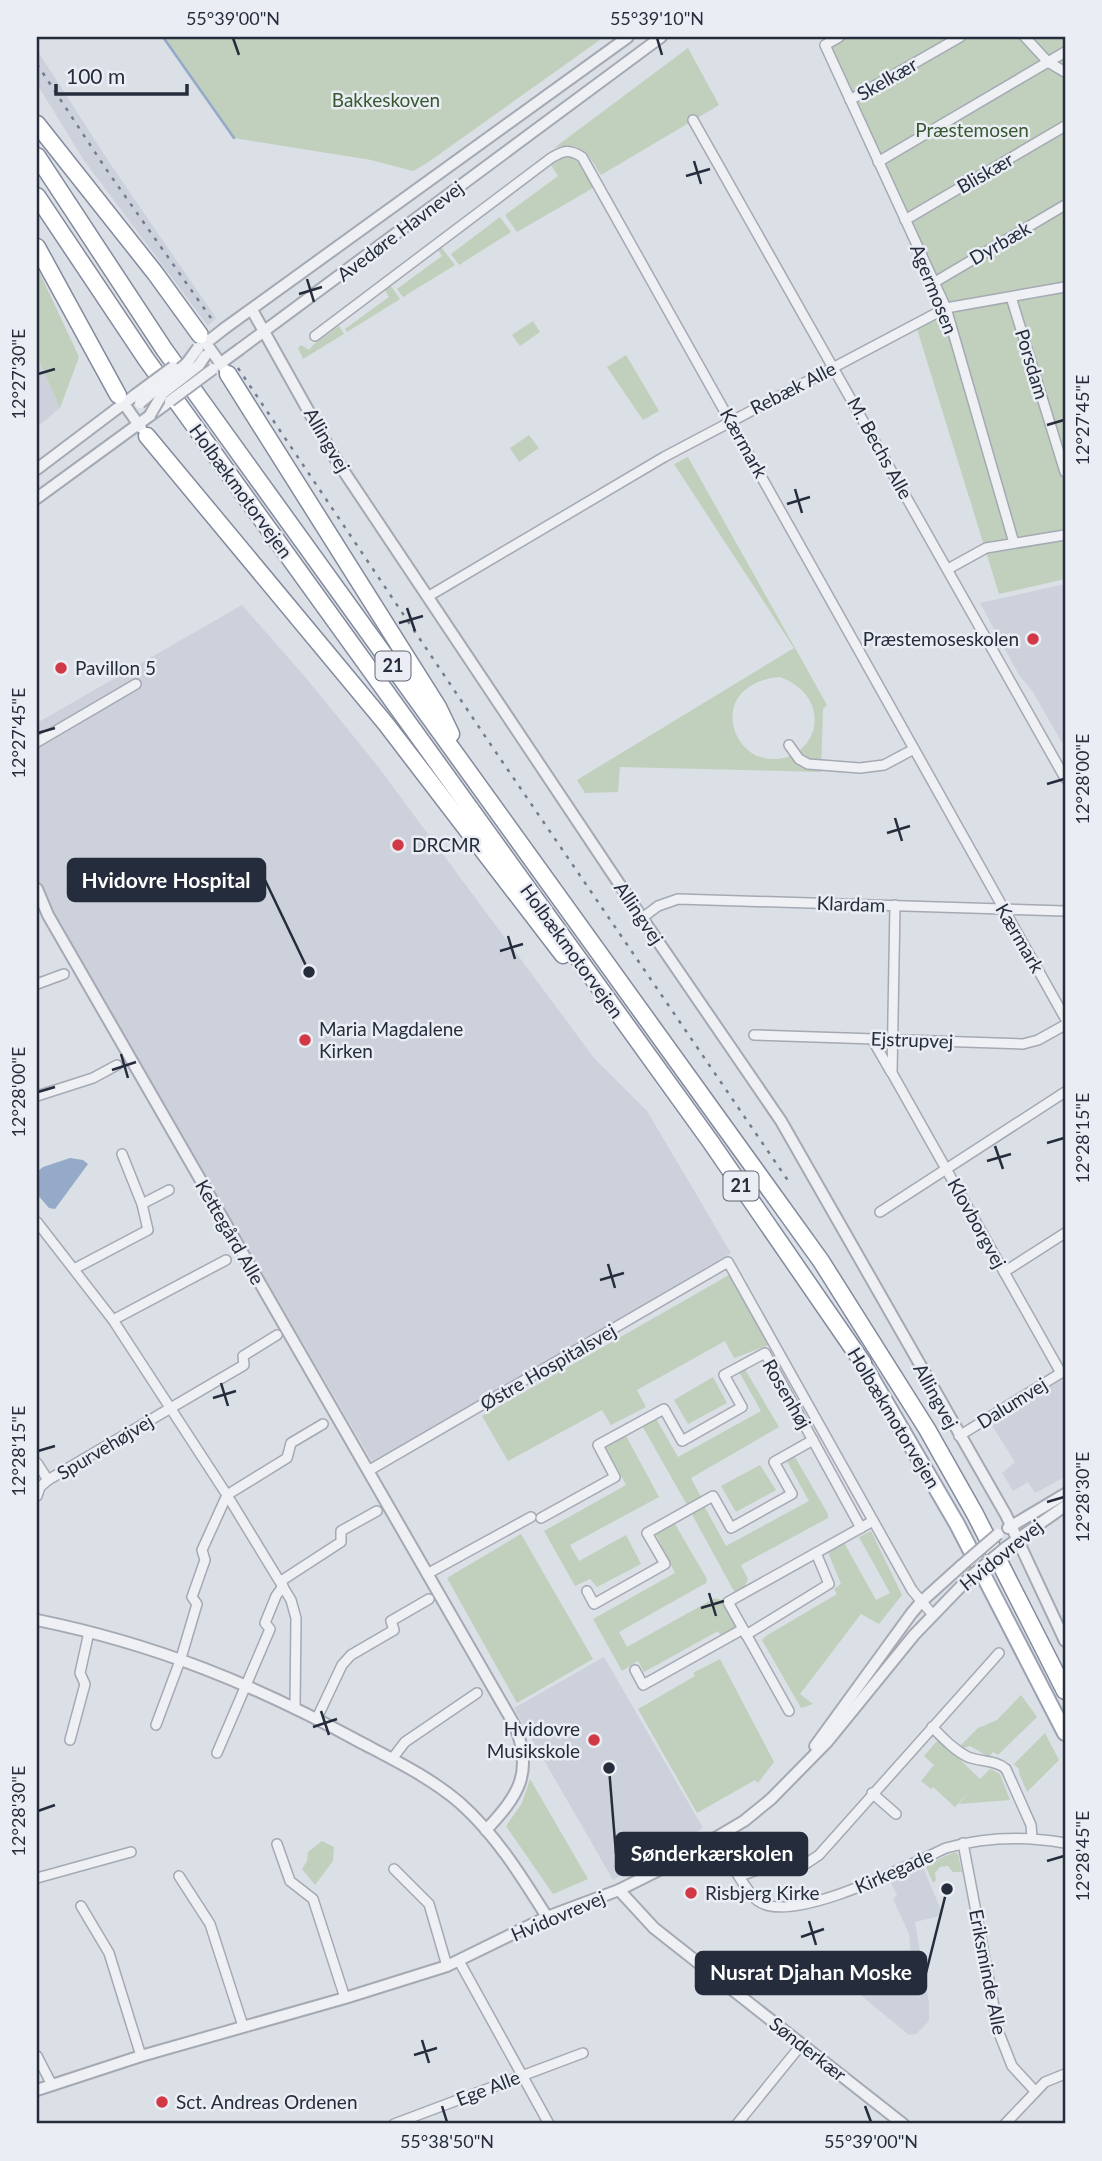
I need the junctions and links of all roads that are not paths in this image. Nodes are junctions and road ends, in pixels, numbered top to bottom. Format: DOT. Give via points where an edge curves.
graph roads {
  1 [pos="628,37"];
  2 [pos="661,37"];
  3 [pos="839,37"];
  4 [pos="960,37"];
  5 [pos="1026,37"];
  6 [pos="1065,52"];
  7 [pos="1048,62"];
  8 [pos="1065,72"];
  9 [pos="850,100"];
  10 [pos="693,120"];
  11 [pos="37,124"];
  12 [pos="1065,126"];
  13 [pos="37,156"];
  14 [pos="878,162"];
  15 [pos="37,196"];
  16 [pos="1065,205"];
  17 [pos="905,220"];
  18 [pos="37,247"];
  19 [pos="934,282"];
  20 [pos="1065,287"];
  21 [pos="1011,297"];
  22 [pos="946,308"];
  23 [pos="252,310"];
  24 [pos="265,330"];
  25 [pos="315,336"];
  26 [pos="204,344"];
  27 [pos="221,366"];
  28 [pos="834,367"];
  29 [pos="129,399"];
  30 [pos="150,415"];
  31 [pos="731,420"];
  32 [pos="142,430"];
  33 [pos="37,469"];
  34 [pos="1065,472"];
  35 [pos="37,498"];
  36 [pos="1065,535"];
  37 [pos="1014,543"];
  38 [pos="948,569"];
  39 [pos="429,596"];
  40 [pos="136,684"];
  41 [pos="37,742"];
  42 [pos="789,745"];
  43 [pos="914,748"];
  44 [pos="464,765"];
  45 [pos="1065,778"];
  46 [pos="37,889"];
  47 [pos="895,905"];
  48 [pos="1003,909"];
  49 [pos="1065,911"];
  50 [pos="642,918"];
  51 [pos="64,974"];
  52 [pos="37,984"];
  53 [pos="1065,1018"];
  54 [pos="1065,1025"];
  55 [pos="754,1035"];
  56 [pos="873,1039"];
  57 [pos="892,1040"];
  58 [pos="117,1065"];
  59 [pos="892,1073"];
  60 [pos="671,1086"];
  61 [pos="1065,1092"];
  62 [pos="37,1096"];
  63 [pos="122,1154"];
  64 [pos="946,1168"];
  65 [pos="169,1190"];
  66 [pos="142,1204"];
  67 [pos="880,1212"];
  68 [pos="37,1222"];
  69 [pos="1065,1233"];
  70 [pos="226,1260"];
  71 [pos="728,1262"];
  72 [pos="74,1269"];
  73 [pos="1004,1272"];
  74 [pos="113,1320"];
  75 [pos="277,1335"];
  76 [pos="863,1363"];
  77 [pos="1063,1371"];
  78 [pos="171,1408"];
  79 [pos="323,1424"];
  80 [pos="959,1436"];
  81 [pos="813,1440"];
  82 [pos="37,1463"];
  83 [pos="368,1471"];
  84 [pos="48,1480"];
  85 [pos="39,1492"];
  86 [pos="1065,1494"];
  87 [pos="227,1496"];
  88 [pos="1065,1506"];
  89 [pos="377,1511"];
  90 [pos="531,1517"];
  91 [pos="541,1518"];
  92 [pos="873,1521"];
  93 [pos="1011,1526"];
  94 [pos="861,1528"];
  95 [pos="1017,1539"];
  96 [pos="816,1553"];
  97 [pos="426,1574"];
  98 [pos="282,1584"];
  99 [pos="587,1591"];
  100 [pos="429,1599"];
  101 [pos="921,1602"];
  102 [pos="933,1615"];
  103 [pos="37,1620"];
  104 [pos="89,1632"];
  105 [pos="745,1632"];
  106 [pos="1065,1641"];
  107 [pos="999,1653"];
  108 [pos="181,1658"];
  109 [pos="635,1670"];
  110 [pos="247,1685"];
  111 [pos="1065,1691"];
  112 [pos="477,1693"];
  113 [pos="295,1707"];
  114 [pos="789,1710"];
  115 [pos="317,1718"];
  116 [pos="156,1725"];
  117 [pos="932,1727"];
  118 [pos="1065,1733"];
  119 [pos="70,1740"];
  120 [pos="217,1753"];
  121 [pos="392,1759"];
  122 [pos="802,1765"];
  123 [pos="872,1793"];
  124 [pos="896,1814"];
  125 [pos="486,1830"];
  126 [pos="717,1838"];
  127 [pos="1032,1838"];
  128 [pos="963,1843"];
  129 [pos="1065,1843"];
  130 [pos="277,1844"];
  131 [pos="131,1852"];
  132 [pos="394,1869"];
  133 [pos="179,1876"];
  134 [pos="740,1876"];
  135 [pos="37,1878"];
  136 [pos="619,1890"];
  137 [pos="81,1906"];
  138 [pos="547,1917"];
  139 [pos="459,1961"];
  140 [pos="447,1966"];
  141 [pos="345,1998"];
  142 [pos="243,2026"];
  143 [pos="802,2044"];
  144 [pos="583,2053"];
  145 [pos="37,2056"];
  146 [pos="141,2056"];
  147 [pos="1065,2074"];
  148 [pos="522,2076"];
  149 [pos="52,2085"];
  150 [pos="37,2090"];
  151 [pos="1035,2091"];
  152 [pos="394,2124"];
  153 [pos="549,2124"];
  154 [pos="737,2124"];
  155 [pos="904,2124"];
  156 [pos="1005,2124"];
  1 -- 23 [label="street, Avedøre Havnevej"];
  2 -- 24 [label="street, Avedøre Havnevej"];
  3 -- 9 [label="street, Agermosen" via="825,46"];
  4 -- 9 [label="street, Skelkær"];
  5 -- 7 [label="street"];
  6 -- 7 [label="street"];
  7 -- 8 [label="street"];
  7 -- 14 [label="street"];
  9 -- 14 [label="street, Agermosen"];
  10 -- 28 [label="street, M. Bechs Alle"];
  11 -- 26 [label="highway" via="155,273"];
  12 -- 17 [label="street, Bliskær"];
  13 -- 44 [label="highway, Holbækmotorvejen / 21" via="164,349"];
  14 -- 17 [label="street, Agermosen"];
  15 -- 60 [label="highway, Holbækmotorvejen / 21" via="153,370"];
  16 -- 19 [label="street, Dyrbæk"];
  17 -- 19 [label="street, Agermosen"];
  18 -- 29 [label="highway"];
  19 -- 22 [label="street, Agermosen"];
  20 -- 21 [label="street, Rebæk Alle"];
  21 -- 22 [label="street, Rebæk Alle"];
  21 -- 34 [label="street, Porsdam"];
  22 -- 28 [label="street, Rebæk Alle"];
  22 -- 37 [label="street, Agermosen"];
  23 -- 24 [label="street, Allingvej"];
  23 -- 26 [label="street, Avedøre Havnevej, bridge"];
  24 -- 27 [label="street, Avedøre Havnevej, bridge"];
  24 -- 39 [label="street, Allingvej" via="333,455"];
  25 -- 31 [label="street, Kærmark" via="551,158 572,150 596,178"];
  26 -- 27 [label="street"];
  26 -- 29 [label="street, Avedøre Havnevej, bridge"];
  26 -- 30 [label="street, bridge" via="199,365 163,394"];
  27 -- 30 [label="street, Avedøre Havnevej, bridge"];
  27 -- 44 [label="highway" via="438,707"];
  28 -- 31 [label="street, Rebæk Alle"];
  28 -- 38 [label="street, M. Bechs Alle"];
  29 -- 32 [label="street" via="138,406"];
  29 -- 33 [label="street, Avedøre Havnevej"];
  30 -- 32 [label="street, Avedøre Havnevej"];
  31 -- 39 [label="street, Rebæk Alle"];
  31 -- 43 [label="street, Kærmark"];
  32 -- 35 [label="street, Avedøre Havnevej"];
  32 -- 60 [label="highway" via="386,724 634,1049"];
  36 -- 37 [label="street"];
  37 -- 38 [label="street" via="981,550"];
  38 -- 45 [label="street, M. Bechs Alle"];
  39 -- 50 [label="street, Allingvej"];
  40 -- 41 [label="street"];
  42 -- 43 [label="street" via="808,764 860,768 884,765"];
  43 -- 48 [label="street, Kærmark"];
  44 -- 111 [label="highway, Holbækmotorvejen / 21" via="766,1182 873,1340 975,1514"];
  46 -- 83 [label="street, Kettegård Alle" via="53,925"];
  47 -- 48 [label="street, Klardam"];
  47 -- 50 [label="street, Klardam" via="678,899"];
  47 -- 57 [label="street, Klovborgvej"];
  48 -- 49 [label="street, Klardam"];
  48 -- 53 [label="street, Kærmark"];
  50 -- 80 [label="street, Allingvej" via="781,1121"];
  51 -- 52 [label="street"];
  54 -- 57 [label="street, Ejstrupvej" via="1023,1044"];
  55 -- 56 [label="street, Ejstrupvej"];
  56 -- 57 [label="street, Ejstrupvej"];
  56 -- 59 [label="street, Klovborgvej"];
  57 -- 59 [label="street, Klovborgvej"];
  58 -- 62 [label="street"];
  59 -- 64 [label="street, Klovborgvej"];
  60 -- 76 [label="highway, Holbækmotorvejen / 21"];
  61 -- 64 [label="street"];
  63 -- 66 [label="street"];
  64 -- 67 [label="street"];
  64 -- 73 [label="street, Klovborgvej"];
  65 -- 66 [label="street"];
  66 -- 72 [label="street" via="148,1230"];
  68 -- 72 [label="street, Spurvehøjvej"];
  69 -- 73 [label="street"];
  70 -- 74 [label="street"];
  71 -- 83 [label="street, Østre Hospitalsvej"];
  71 -- 92 [label="street, Rosenhøj"];
  72 -- 74 [label="street, Spurvehøjvej"];
  73 -- 77 [label="street, Klovborgvej"];
  74 -- 78 [label="street, Spurvehøjvej"];
  75 -- 78 [label="street, Spurvehøjvej" via="243,1356 244,1365"];
  76 -- 118 [label="main road, Holbækmotorvejen / 21" via="957,1524"];
  77 -- 80 [label="street, Dalumvej"];
  78 -- 84 [label="street, Spurvehøjvej"];
  78 -- 87 [label="street, Spurvehøjvej"];
  79 -- 87 [label="street" via="291,1443 287,1458"];
  80 -- 93 [label="street, Allingvej"];
  81 -- 91 [label="street, Rosenhøj" via="765,1353 724,1375 742,1407 682,1441 664,1409 598,1445 615,1477"];
  81 -- 94 [label="street, Rosenhøj"];
  81 -- 99 [label="street, Rosenhøj" via="774,1462 792,1494 731,1528 713,1496 647,1532 665,1564 594,1604"];
  82 -- 84 [label="street"];
  83 -- 97 [label="street, Kettegård Alle"];
  84 -- 85 [label="street, Spurvehøjvej"];
  86 -- 93 [label="street, Hvidovrevej"];
  87 -- 98 [label="street, Spurvehøjvej"];
  87 -- 108 [label="street" via="202,1550 205,1560 192,1597 197,1604"];
  88 -- 95 [label="street, Hvidovrevej"];
  89 -- 98 [label="street" via="341,1531 341,1542"];
  90 -- 97 [label="street"];
  92 -- 94 [label="street"];
  92 -- 101 [label="street, Rosenhøj"];
  93 -- 95 [label="street, Allingvej"];
  93 -- 101 [label="street, Hvidovrevej, bridge"];
  94 -- 96 [label="street"];
  95 -- 102 [label="street, Hvidovrevej, bridge"];
  95 -- 106 [label="street, Allingvej"];
  96 -- 105 [label="street" via="829,1584"];
  96 -- 105 [label="street" via="728,1602"];
  97 -- 125 [label="street, Kettegård Alle" via="522,1743 524,1762 516,1793"];
  98 -- 110 [label="street"];
  98 -- 113 [label="street, Spurvehøjvej" via="296,1618"];
  100 -- 115 [label="street" via="391,1621 394,1630 341,1665"];
  101 -- 102 [label="street, Rosenhøj"];
  101 -- 122 [label="street, Hvidovrevej"];
  102 -- 122 [label="street, Hvidovrevej" via="827,1742"];
  103 -- 104 [label="street"];
  104 -- 108 [label="street"];
  104 -- 119 [label="street" via="80,1673 85,1684"];
  105 -- 109 [label="street" via="643,1685"];
  105 -- 114 [label="street"];
  107 -- 117 [label="street"];
  108 -- 110 [label="street"];
  108 -- 116 [label="street"];
  110 -- 113 [label="street"];
  110 -- 120 [label="street"];
  112 -- 121 [label="street" via="405,1742"];
  113 -- 115 [label="street"];
  115 -- 121 [label="street"];
  117 -- 123 [label="street"];
  117 -- 127 [label="street" via="968,1757 1006,1769 1031,1825"];
  121 -- 125 [label="street" via="439,1787"];
  122 -- 126 [label="street, Hvidovrevej" via="771,1799"];
  123 -- 124 [label="street"];
  123 -- 134 [label="street" via="819,1855 804,1865"];
  125 -- 138 [label="street"];
  126 -- 134 [label="street, Kirkegade"];
  126 -- 136 [label="street, Hvidovrevej"];
  127 -- 128 [label="street, Kirkegade"];
  127 -- 129 [label="street, Kirkegade"];
  128 -- 134 [label="street, Kirkegade" via="842,1894 780,1907 756,1900"];
  128 -- 151 [label="street, Eriksminde Alle" via="999,2034 1012,2066"];
  130 -- 141 [label="street" via="290,1881 313,1899"];
  131 -- 135 [label="street"];
  132 -- 140 [label="street" via="429,1904"];
  133 -- 142 [label="street" via="210,1924"];
  136 -- 138 [label="street, Hvidovrevej"];
  136 -- 143 [label="street, Sønderkær" via="654,1927"];
  137 -- 146 [label="street" via="109,1953"];
  138 -- 139 [label="street, Hvidovrevej"];
  139 -- 140 [label="street, Hvidovrevej"];
  139 -- 148 [label="street"];
  140 -- 141 [label="street, Hvidovrevej"];
  141 -- 142 [label="street, Hvidovrevej"];
  142 -- 146 [label="street, Hvidovrevej"];
  143 -- 154 [label="street"];
  143 -- 155 [label="street, Sønderkær"];
  144 -- 148 [label="street, Ege Alle"];
  145 -- 149 [label="street"];
  146 -- 149 [label="street, Hvidovrevej"];
  147 -- 151 [label="street"];
  148 -- 152 [label="street, Ege Alle"];
  148 -- 153 [label="street"];
  149 -- 150 [label="street, Hvidovrevej"];
  151 -- 156 [label="street"];
}
